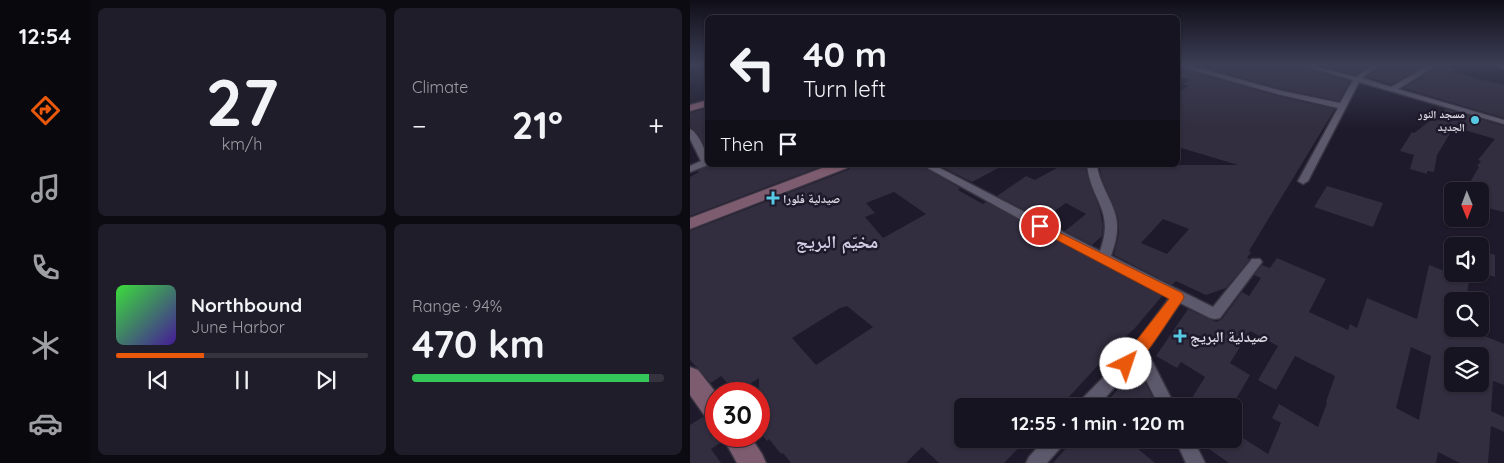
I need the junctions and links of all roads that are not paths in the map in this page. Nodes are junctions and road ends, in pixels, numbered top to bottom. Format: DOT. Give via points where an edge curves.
graph roads {
  1 [pos="1253,86"];
  2 [pos="1353,86"];
  3 [pos="1380,86"];
  4 [pos="1398,86"];
  5 [pos="1392,89"];
  6 [pos="705,104"];
  7 [pos="1342,106"];
  8 [pos="690,108"];
  9 [pos="1504,122"];
  10 [pos="690,131"];
  11 [pos="705,160"];
  12 [pos="705,162"];
  13 [pos="837,167"];
  14 [pos="931,167"];
  15 [pos="1092,167"];
  16 [pos="690,169"];
  17 [pos="1303,181"];
  18 [pos="690,224"];
  19 [pos="1104,258"];
  20 [pos="1256,262"];
  21 [pos="1177,297"];
  22 [pos="1139,350"];
  23 [pos="690,377"];
  24 [pos="705,396"];
  25 [pos="1094,398"];
  26 [pos="1163,398"];
  27 [pos="742,447"];
  28 [pos="1049,448"];
  29 [pos="1188,448"];
  30 [pos="753,463"];
  31 [pos="1035,463"];
  32 [pos="1196,463"];
  1 -- 7 [label="street"];
  2 -- 7 [label="street"];
  3 -- 5 [label="street"];
  4 -- 5 [label="street"];
  5 -- 9 [label="street"];
  6 -- 8 [label="street"];
  7 -- 17 [label="street"];
  10 -- 11 [label="street"];
  12 -- 16 [label="street"];
  13 -- 18 [label="street"];
  14 -- 19 [label="street"];
  15 -- 19 [label="street" via="1111,218 1111,237"];
  19 -- 21 [label="street"];
  20 -- 21 [label="street" via="1215,314"];
  21 -- 22 [label="street"];
  22 -- 25 [label="street"];
  22 -- 26 [label="street"];
  23 -- 24 [label="street"];
  27 -- 30 [label="street"];
  28 -- 31 [label="street"];
  29 -- 32 [label="street"];
}
